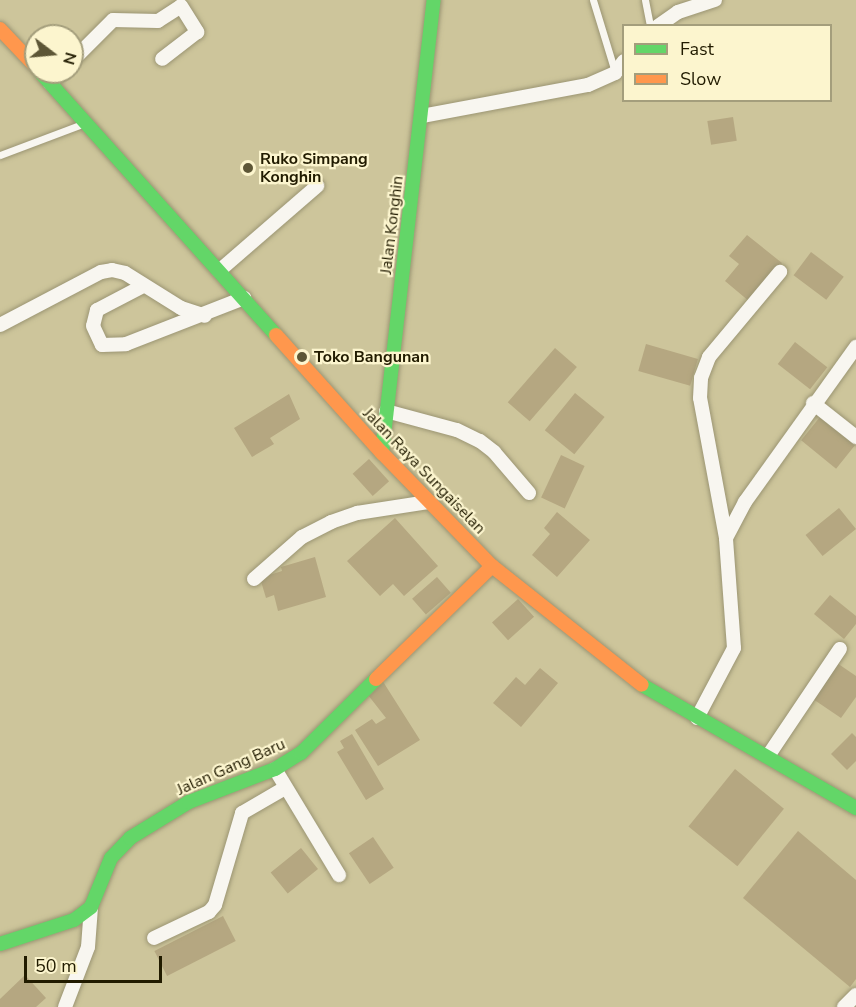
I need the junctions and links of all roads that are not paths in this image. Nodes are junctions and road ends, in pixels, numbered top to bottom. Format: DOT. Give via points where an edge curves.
graph roads {
  1 [pos="434,0"];
  2 [pos="593,0"];
  3 [pos="645,0"];
  4 [pos="715,0"];
  5 [pos="650,24"];
  6 [pos="660,24"];
  7 [pos="0,29"];
  8 [pos="84,49"];
  9 [pos="24,54"];
  10 [pos="162,59"];
  11 [pos="619,67"];
  12 [pos="51,84"];
  13 [pos="422,116"];
  14 [pos="87,122"];
  15 [pos="0,155"];
  16 [pos="317,186"];
  17 [pos="219,270"];
  18 [pos="780,272"];
  19 [pos="143,286"];
  20 [pos="244,298"];
  21 [pos="205,316"];
  22 [pos="0,325"];
  23 [pos="856,347"];
  24 [pos="813,403"];
  25 [pos="387,411"];
  26 [pos="856,437"];
  27 [pos="382,453"];
  28 [pos="529,493"];
  29 [pos="428,502"];
  30 [pos="726,538"];
  31 [pos="492,566"];
  32 [pos="254,579"];
  33 [pos="840,649"];
  34 [pos="697,718"];
  35 [pos="768,756"];
  36 [pos="275,769"];
  37 [pos="285,788"];
  38 [pos="856,808"];
  39 [pos="339,875"];
  40 [pos="92,907"];
  41 [pos="154,938"];
  42 [pos="0,944"];
  43 [pos="856,995"];
  44 [pos="65,1007"];
  45 [pos="844,1007"];
  1 -- 13 [label="main road, Jalan Konghin"];
  2 -- 11 [label="lane"];
  3 -- 5 [label="lane"];
  4 -- 6 [label="street" via="678,12"];
  7 -- 9 [label="main road"];
  8 -- 10 [label="street" via="113,20 158,21 181,6 197,32"];
  11 -- 13 [label="street" via="588,85"];
  12 -- 14 [label="main road, Jalan Raya Sungaiselan"];
  13 -- 25 [label="main road, Jalan Konghin"];
  14 -- 15 [label="lane"];
  14 -- 17 [label="main road, Jalan Raya Sungaiselan"];
  16 -- 17 [label="street"];
  17 -- 20 [label="main road, Jalan Raya Sungaiselan"];
  18 -- 30 [label="street" via="709,357 700,378 700,398"];
  19 -- 21 [label="street"];
  19 -- 21 [label="street" via="97,310 93,326 102,345 126,344"];
  19 -- 22 [label="street" via="125,273 101,272"];
  20 -- 21 [label="street"];
  20 -- 27 [label="main road, Jalan Raya Sungaiselan"];
  23 -- 24 [label="street"];
  24 -- 26 [label="street"];
  24 -- 30 [label="street" via="745,502"];
  25 -- 27 [label="main road, Jalan Konghin"];
  25 -- 28 [label="street" via="457,430 480,441"];
  27 -- 29 [label="main road, Jalan Raya Sungaiselan"];
  29 -- 31 [label="main road, Jalan Raya Sungaiselan"];
  29 -- 32 [label="street" via="357,513 331,522 302,537"];
  30 -- 34 [label="street" via="734,648"];
  31 -- 34 [label="main road, Jalan Raya Sungaiselan" via="619,669"];
  31 -- 36 [label="main road, Jalan Gang Baru" via="301,753"];
  33 -- 35 [label="street"];
  34 -- 35 [label="main road, Jalan Raya Sungaiselan"];
  35 -- 38 [label="main road, Jalan Raya Sungaiselan"];
  36 -- 37 [label="street"];
  36 -- 40 [label="main road, Jalan Gang Baru" via="189,802 130,838 111,858"];
  37 -- 39 [label="street"];
  37 -- 41 [label="street" via="242,813 215,905 209,912"];
  40 -- 42 [label="main road" via="74,920"];
  40 -- 44 [label="street" via="88,947"];
  43 -- 45 [label="street"];
}
